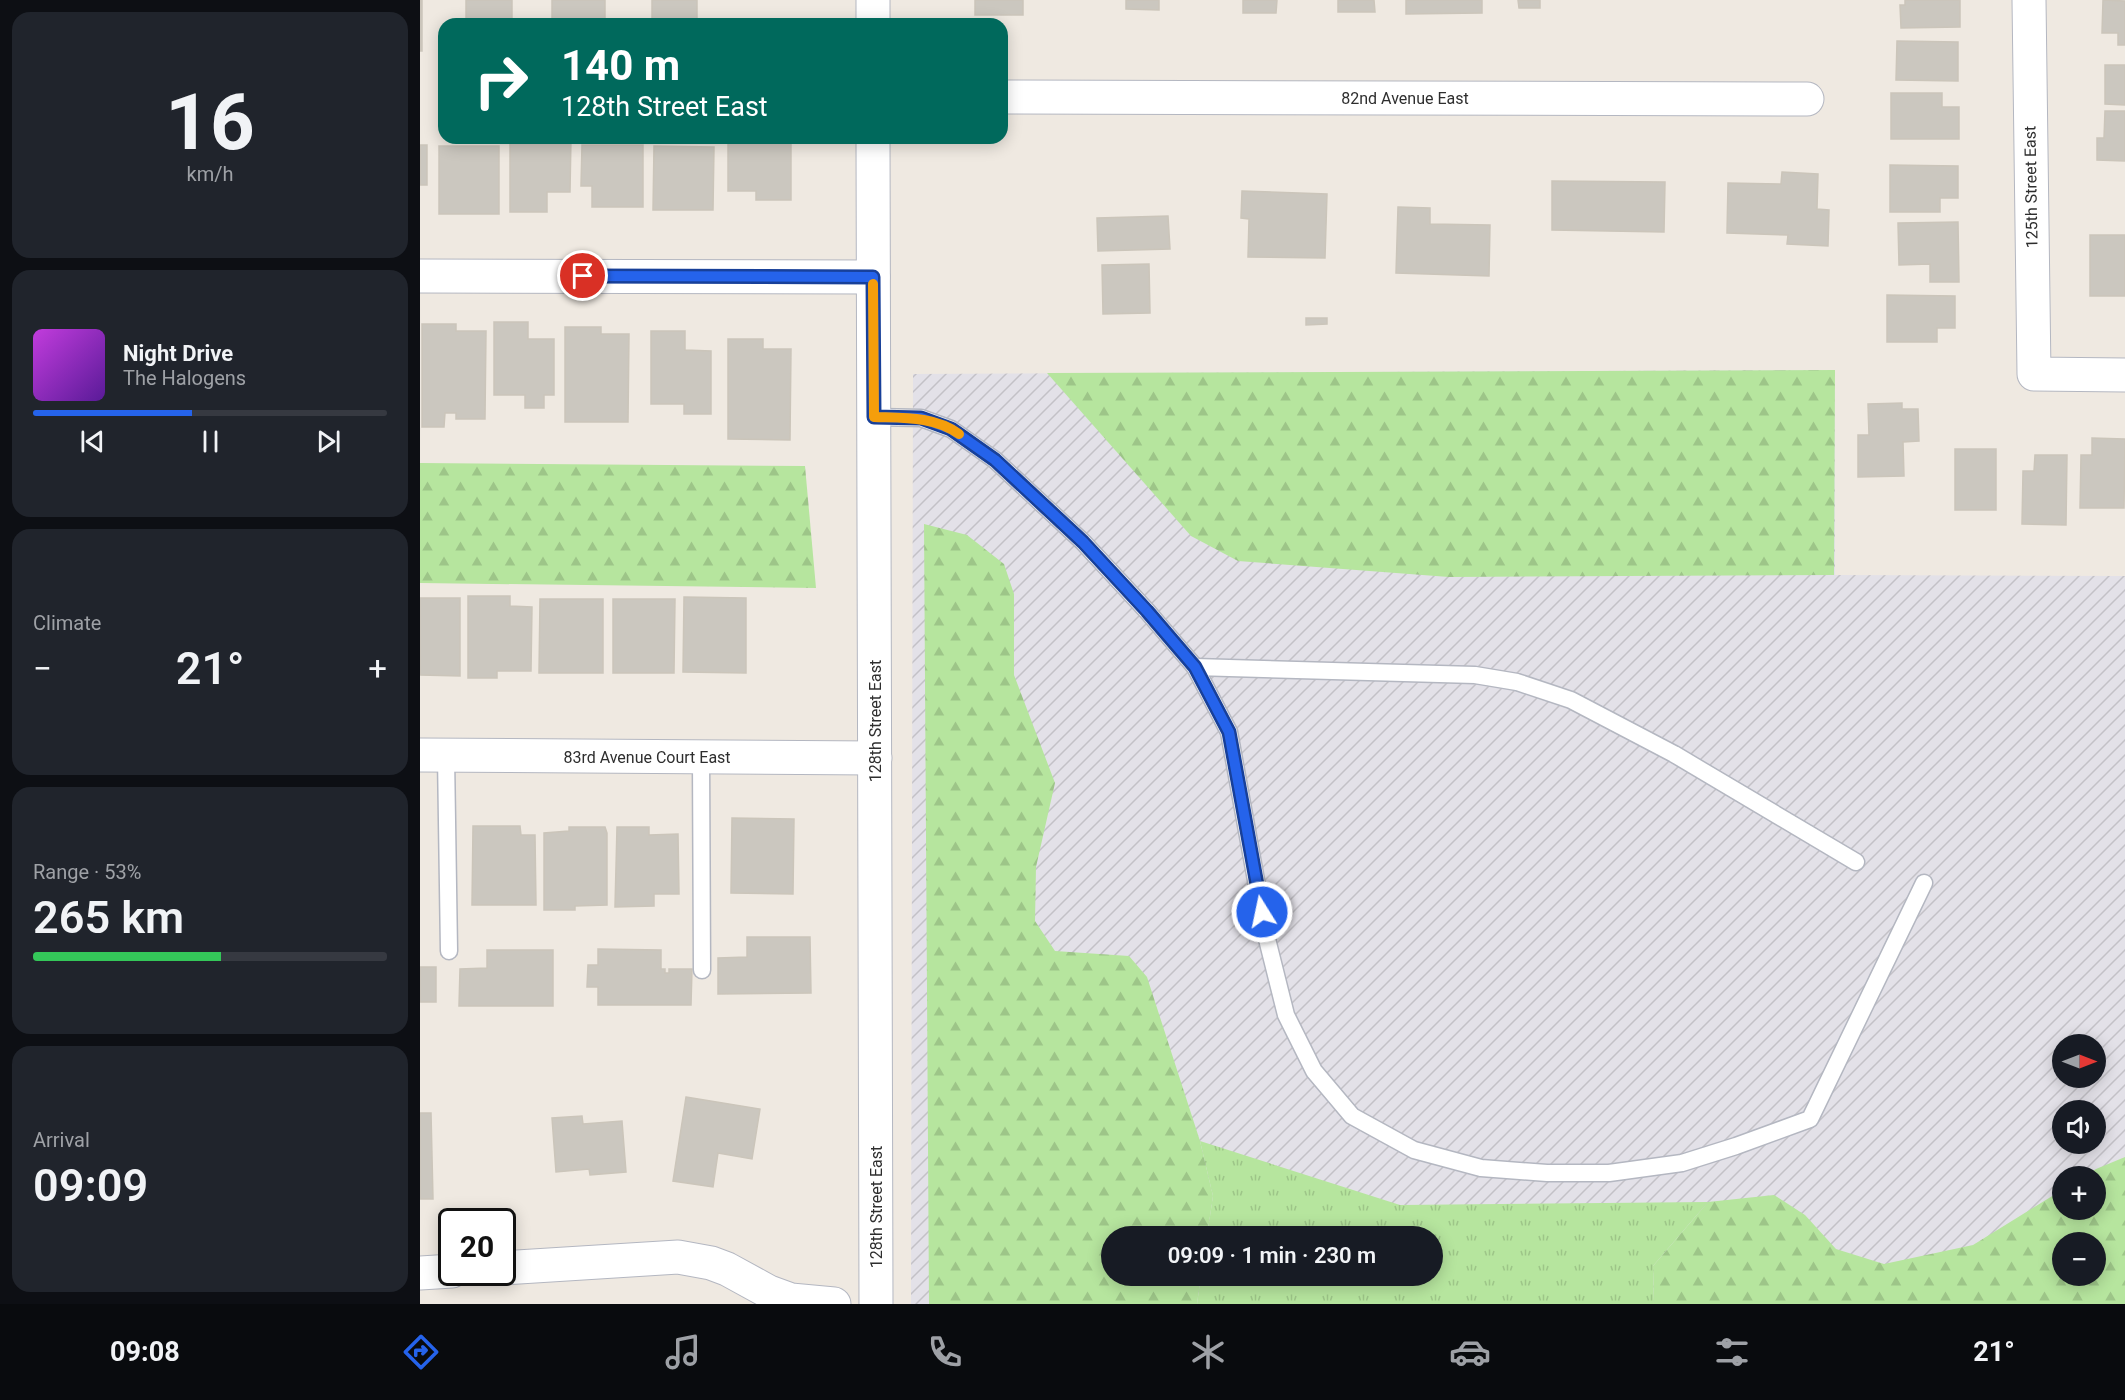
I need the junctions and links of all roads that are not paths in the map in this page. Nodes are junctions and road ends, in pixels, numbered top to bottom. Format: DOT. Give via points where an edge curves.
graph roads {
  1 [pos="873,0"];
  2 [pos="2029,0"];
  3 [pos="873,18"];
  4 [pos="1008,97"];
  5 [pos="1807,99"];
  6 [pos="873,144"];
  7 [pos="420,276"];
  8 [pos="873,277"];
  9 [pos="2125,375"];
  10 [pos="874,417"];
  11 [pos="1195,667"];
  12 [pos="433,755"];
  13 [pos="701,757"];
  14 [pos="875,758"];
  15 [pos="1856,862"];
  16 [pos="1924,883"];
  17 [pos="449,951"];
  18 [pos="702,970"];
  19 [pos="516,1267"];
  20 [pos="438,1272"];
  21 [pos="420,1273"];
  22 [pos="834,1304"];
  23 [pos="876,1304"];
  1 -- 3 [label="street"];
  2 -- 9 [label="street, 125th Street East" via="2034,374"];
  4 -- 5 [label="street, 82nd Avenue East"];
  6 -- 8 [label="street, 128th Street East"];
  7 -- 8 [label="street"];
  8 -- 10 [label="street, 128th Street East"];
  10 -- 11 [label="lane" via="921,418 951,429 995,460 1083,542"];
  10 -- 14 [label="street, 128th Street East"];
  11 -- 15 [label="lane" via="1475,675 1517,682 1571,700 1674,754"];
  11 -- 16 [label="lane" via="1229,732 1266,935 1286,1015 1314,1071 1352,1116 1414,1150 1481,1168 1609,1173 1682,1163 1810,1119"];
  12 -- 13 [label="street, 83rd Avenue Court East"];
  12 -- 17 [label="lane"];
  13 -- 14 [label="street, 83rd Avenue Court East"];
  13 -- 18 [label="lane"];
  14 -- 23 [label="street, 128th Street East"];
  19 -- 22 [label="street" via="678,1257 727,1269 791,1300"];
  20 -- 21 [label="street"];
}
